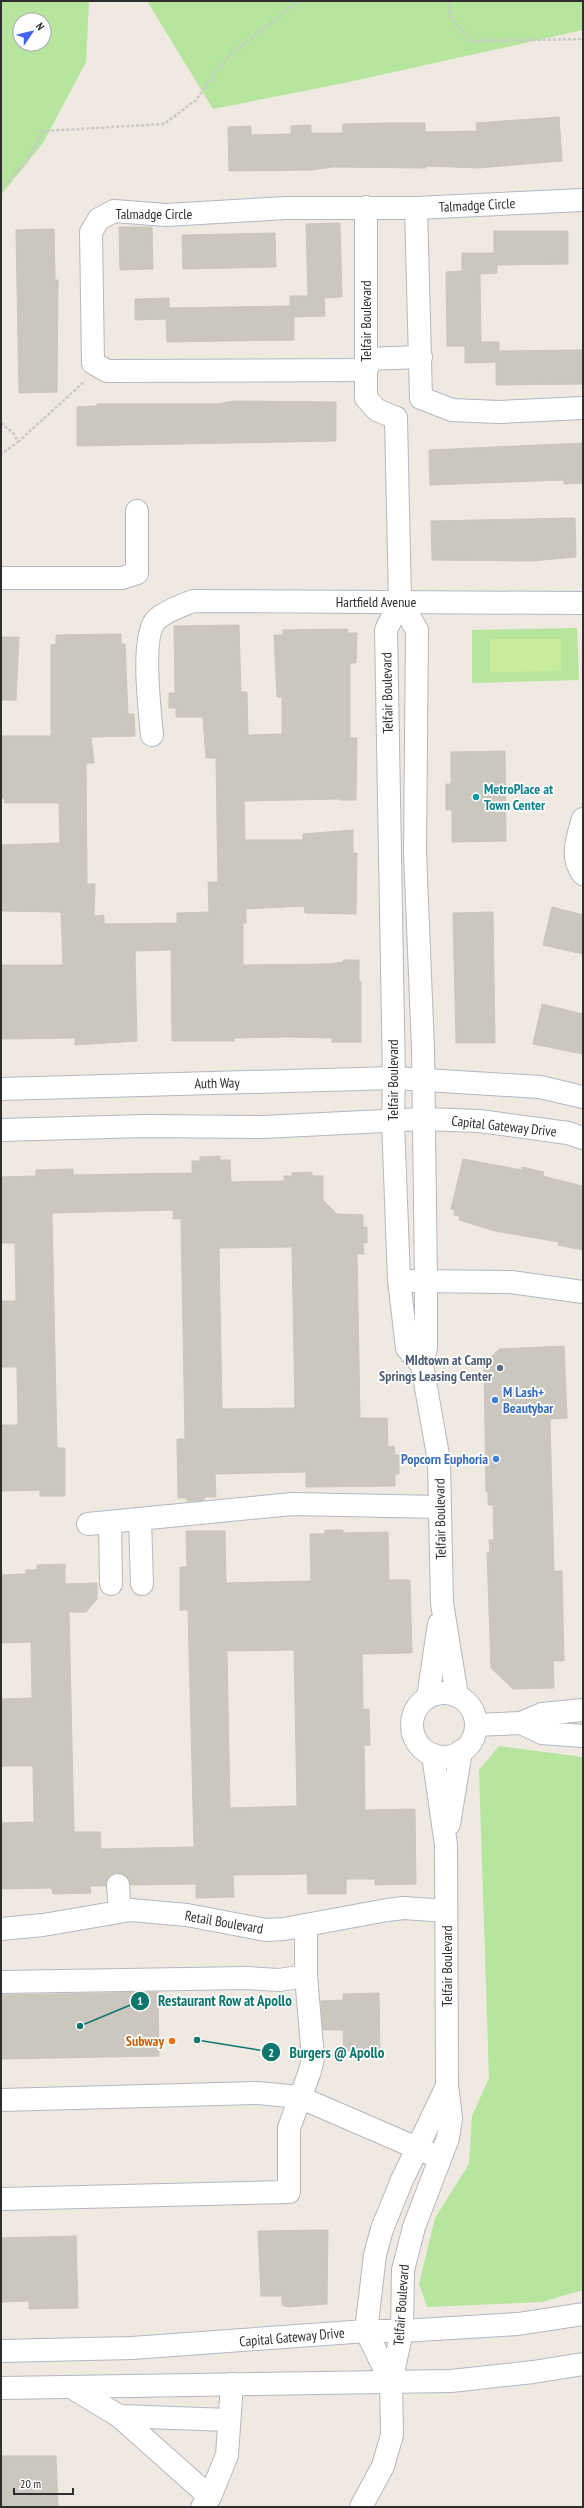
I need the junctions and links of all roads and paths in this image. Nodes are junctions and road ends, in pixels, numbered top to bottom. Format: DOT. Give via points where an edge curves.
graph roads {
  1 [pos="299,1"];
  2 [pos="449,1"];
  3 [pos="583,39"];
  4 [pos="1,189"];
  5 [pos="583,200"];
  6 [pos="366,207"];
  7 [pos="416,208"];
  8 [pos="421,357"];
  9 [pos="366,364"];
  10 [pos="100,367"];
  11 [pos="422,398"];
  12 [pos="583,408"];
  13 [pos="396,418"];
  14 [pos="1,423"];
  15 [pos="18,442"];
  16 [pos="1,454"];
  17 [pos="137,511"];
  18 [pos="1,578"];
  19 [pos="400,602"];
  20 [pos="583,603"];
  21 [pos="152,735"];
  22 [pos="416,786"];
  23 [pos="389,789"];
  24 [pos="583,820"];
  25 [pos="583,874"];
  26 [pos="394,1078"];
  27 [pos="428,1081"];
  28 [pos="1,1089"];
  29 [pos="583,1097"];
  30 [pos="424,1119"];
  31 [pos="393,1121"];
  32 [pos="1,1130"];
  33 [pos="583,1138"];
  34 [pos="399,1280"];
  35 [pos="426,1281"];
  36 [pos="583,1292"];
  37 [pos="422,1365"];
  38 [pos="440,1507"];
  39 [pos="140,1519"];
  40 [pos="110,1522"];
  41 [pos="88,1524"];
  42 [pos="111,1584"];
  43 [pos="142,1584"];
  44 [pos="442,1603"];
  45 [pos="458,1696"];
  46 [pos="428,1697"];
  47 [pos="583,1710"];
  48 [pos="521,1723"];
  49 [pos="476,1725"];
  50 [pos="583,1736"];
  51 [pos="462,1751"];
  52 [pos="433,1754"];
  53 [pos="446,1845"];
  54 [pos="118,1886"];
  55 [pos="120,1911"];
  56 [pos="446,1911"];
  57 [pos="306,1925"];
  58 [pos="1,1929"];
  59 [pos="306,1976"];
  60 [pos="1,1982"];
  61 [pos="447,2086"];
  62 [pos="299,2097"];
  63 [pos="1,2100"];
  64 [pos="417,2149"];
  65 [pos="440,2158"];
  66 [pos="1,2199"];
  67 [pos="583,2314"];
  68 [pos="366,2331"];
  69 [pos="402,2331"];
  70 [pos="1,2351"];
  71 [pos="583,2364"];
  72 [pos="391,2382"];
  73 [pos="232,2384"];
  74 [pos="71,2387"];
  75 [pos="1,2388"];
  76 [pos="119,2416"];
  77 [pos="229,2420"];
  78 [pos="365,2501"];
  79 [pos="206,2502"];
  80 [pos="351,2507"];
  1 -- 4 [label="path" via="226,58 196,100 164,124 44,131 26,162"];
  2 -- 3 [label="path" via="450,16 470,41"];
  5 -- 7 [label="street, Talmadge Circle"];
  6 -- 7 [label="street, Talmadge Circle"];
  6 -- 9 [label="street, Telfair Boulevard"];
  6 -- 10 [label="street, Talmadge Circle" via="286,208 166,215 114,211 99,218 91,232 93,363"];
  7 -- 8 [label="street"];
  8 -- 9 [label="street"];
  8 -- 11 [label="street"];
  9 -- 10 [label="street" via="107,371"];
  9 -- 13 [label="street, Telfair Boulevard" via="366,398 377,410"];
  10 -- 15 [label="path"];
  11 -- 12 [label="street" via="452,410 499,412"];
  11 -- 13 [label="street"];
  13 -- 19 [label="street, Telfair Boulevard"];
  14 -- 15 [label="path" via="14,434"];
  15 -- 16 [label="path"];
  17 -- 18 [label="street" via="137,573 122,578"];
  19 -- 20 [label="street, Hartfield Avenue"];
  19 -- 21 [label="street, Hartfield Avenue" via="193,601 170,610 156,620 148,643"];
  19 -- 22 [label="street, Telfair Boulevard" via="416,630"];
  19 -- 23 [label="street, Telfair Boulevard" via="386,630"];
  22 -- 23 [label="street"];
  22 -- 27 [label="street, Telfair Boulevard" via="415,852"];
  23 -- 26 [label="street, Telfair Boulevard"];
  24 -- 25 [label="street" via="574,852 576,865"];
  26 -- 27 [label="street, Auth Way"];
  26 -- 28 [label="street, Auth Way"];
  26 -- 31 [label="street, Telfair Boulevard"];
  27 -- 29 [label="street" via="540,1087"];
  27 -- 30 [label="street, Telfair Boulevard"];
  30 -- 31 [label="street"];
  30 -- 33 [label="street, Capital Gateway Drive" via="480,1121 568,1133"];
  30 -- 35 [label="street, Telfair Boulevard"];
  31 -- 32 [label="street" via="262,1127 145,1126"];
  31 -- 34 [label="street, Telfair Boulevard"];
  34 -- 35 [label="street"];
  34 -- 37 [label="street, Telfair Boulevard" via="407,1348"];
  35 -- 36 [label="street" via="511,1282"];
  35 -- 37 [label="street, Telfair Boulevard" via="426,1347"];
  37 -- 38 [label="street, Telfair Boulevard" via="439,1461"];
  38 -- 39 [label="street" via="292,1504"];
  38 -- 44 [label="street, Telfair Boulevard"];
  39 -- 40 [label="street"];
  39 -- 43 [label="street"];
  40 -- 41 [label="street"];
  40 -- 42 [label="street"];
  44 -- 45 [label="street, Telfair Boulevard"];
  44 -- 46 [label="street, Telfair Boulevard"];
  45 -- 46 [label="street" via="443,1693"];
  45 -- 49 [label="street" via="471,1708"];
  46 -- 52 [label="street" via="415,1712 412,1722 417,1742"];
  47 -- 48 [label="street" via="542,1714"];
  48 -- 49 [label="street"];
  48 -- 50 [label="street" via="542,1733"];
  49 -- 51 [label="street" via="472,1740"];
  51 -- 52 [label="street" via="452,1756"];
  51 -- 53 [label="street, Telfair Boulevard"];
  52 -- 53 [label="street, Telfair Boulevard"];
  53 -- 56 [label="street, Telfair Boulevard"];
  54 -- 55 [label="street"];
  55 -- 57 [label="street, Retail Boulevard" via="157,1911 266,1930"];
  55 -- 58 [label="street, Retail Boulevard" via="43,1925"];
  56 -- 57 [label="street, Retail Boulevard" via="393,1909"];
  56 -- 61 [label="street, Telfair Boulevard"];
  57 -- 59 [label="street"];
  59 -- 60 [label="street" via="279,1980 247,1978"];
  59 -- 62 [label="street" via="313,2058"];
  61 -- 64 [label="street, Telfair Boulevard"];
  61 -- 65 [label="street, Telfair Boulevard" via="451,2125"];
  62 -- 63 [label="street" via="258,2093"];
  62 -- 64 [label="street"];
  62 -- 66 [label="street" via="289,2128 289,2192"];
  64 -- 65 [label="street"];
  64 -- 68 [label="street, Telfair Boulevard" via="382,2229 375,2255"];
  65 -- 69 [label="street, Telfair Boulevard" via="405,2257 401,2285"];
  67 -- 69 [label="street, Capital Gateway Drive" via="518,2324"];
  68 -- 69 [label="street, Capital Gateway Drive"];
  68 -- 70 [label="street, Capital Gateway Drive" via="132,2348"];
  68 -- 72 [label="street, Telfair Boulevard"];
  69 -- 72 [label="street, Telfair Boulevard"];
  71 -- 72 [label="street" via="451,2381"];
  72 -- 73 [label="street"];
  72 -- 78 [label="street" via="392,2435 383,2466"];
  73 -- 74 [label="street"];
  73 -- 77 [label="street"];
  74 -- 75 [label="street"];
  74 -- 76 [label="street"];
  76 -- 77 [label="street"];
  76 -- 79 [label="street"];
  77 -- 79 [label="street" via="227,2455"];
  78 -- 80 [label="street"];
}
